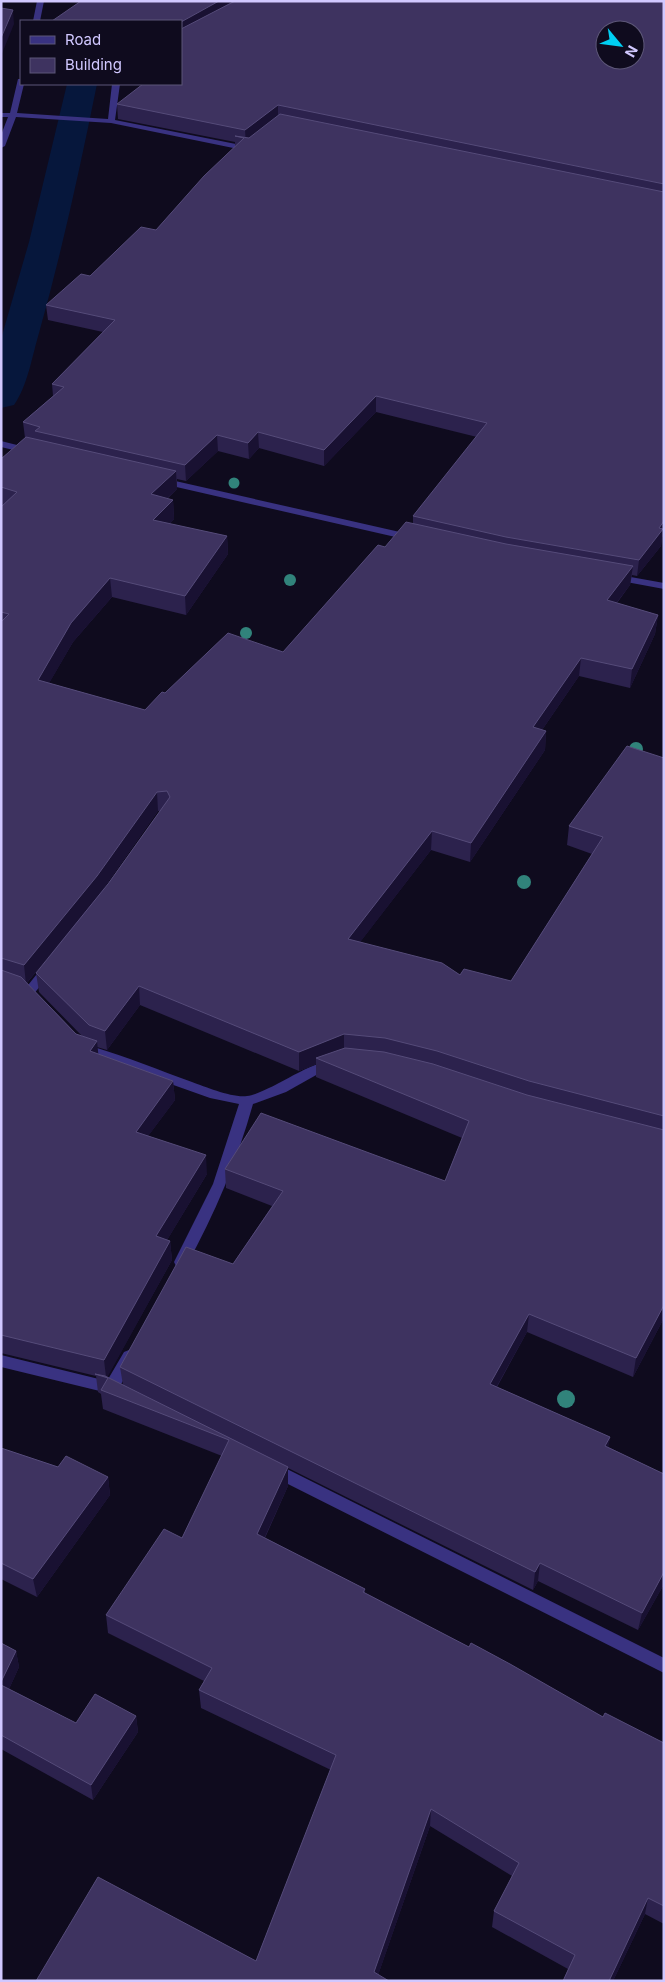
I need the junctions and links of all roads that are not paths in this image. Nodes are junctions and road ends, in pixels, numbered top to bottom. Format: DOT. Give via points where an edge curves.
graph roads {
  1 [pos="41,1"];
  2 [pos="36,20"];
  3 [pos="20,85"];
  4 [pos="116,85"];
  5 [pos="1,115"];
  6 [pos="13,115"];
  7 [pos="110,121"];
  8 [pos="256,142"];
  9 [pos="1,146"];
  10 [pos="1,444"];
  11 [pos="41,454"];
  12 [pos="149,478"];
  13 [pos="428,541"];
  14 [pos="608,576"];
  15 [pos="664,586"];
  16 [pos="54,961"];
  17 [pos="28,993"];
  18 [pos="85,1049"];
  19 [pos="345,1060"];
  20 [pos="247,1100"];
  21 [pos="173,1276"];
  22 [pos="135,1344"];
  23 [pos="1,1361"];
  24 [pos="111,1388"];
  25 [pos="129,1397"];
  26 [pos="263,1464"];
  27 [pos="664,1666"];
  1 -- 2 [label="street"];
  3 -- 6 [label="street"];
  4 -- 7 [label="street"];
  5 -- 6 [label="street"];
  6 -- 7 [label="street"];
  6 -- 9 [label="street"];
  7 -- 8 [label="street" via="248,148"];
  10 -- 11 [label="street"];
  12 -- 13 [label="street"];
  14 -- 15 [label="street"];
  16 -- 17 [label="street"];
  18 -- 20 [label="street" via="215,1095"];
  19 -- 20 [label="street" via="313,1071 281,1089"];
  20 -- 21 [label="street" via="220,1182 197,1235"];
  22 -- 24 [label="street"];
  23 -- 24 [label="street"];
  24 -- 25 [label="street"];
  26 -- 27 [label="street"];
}
